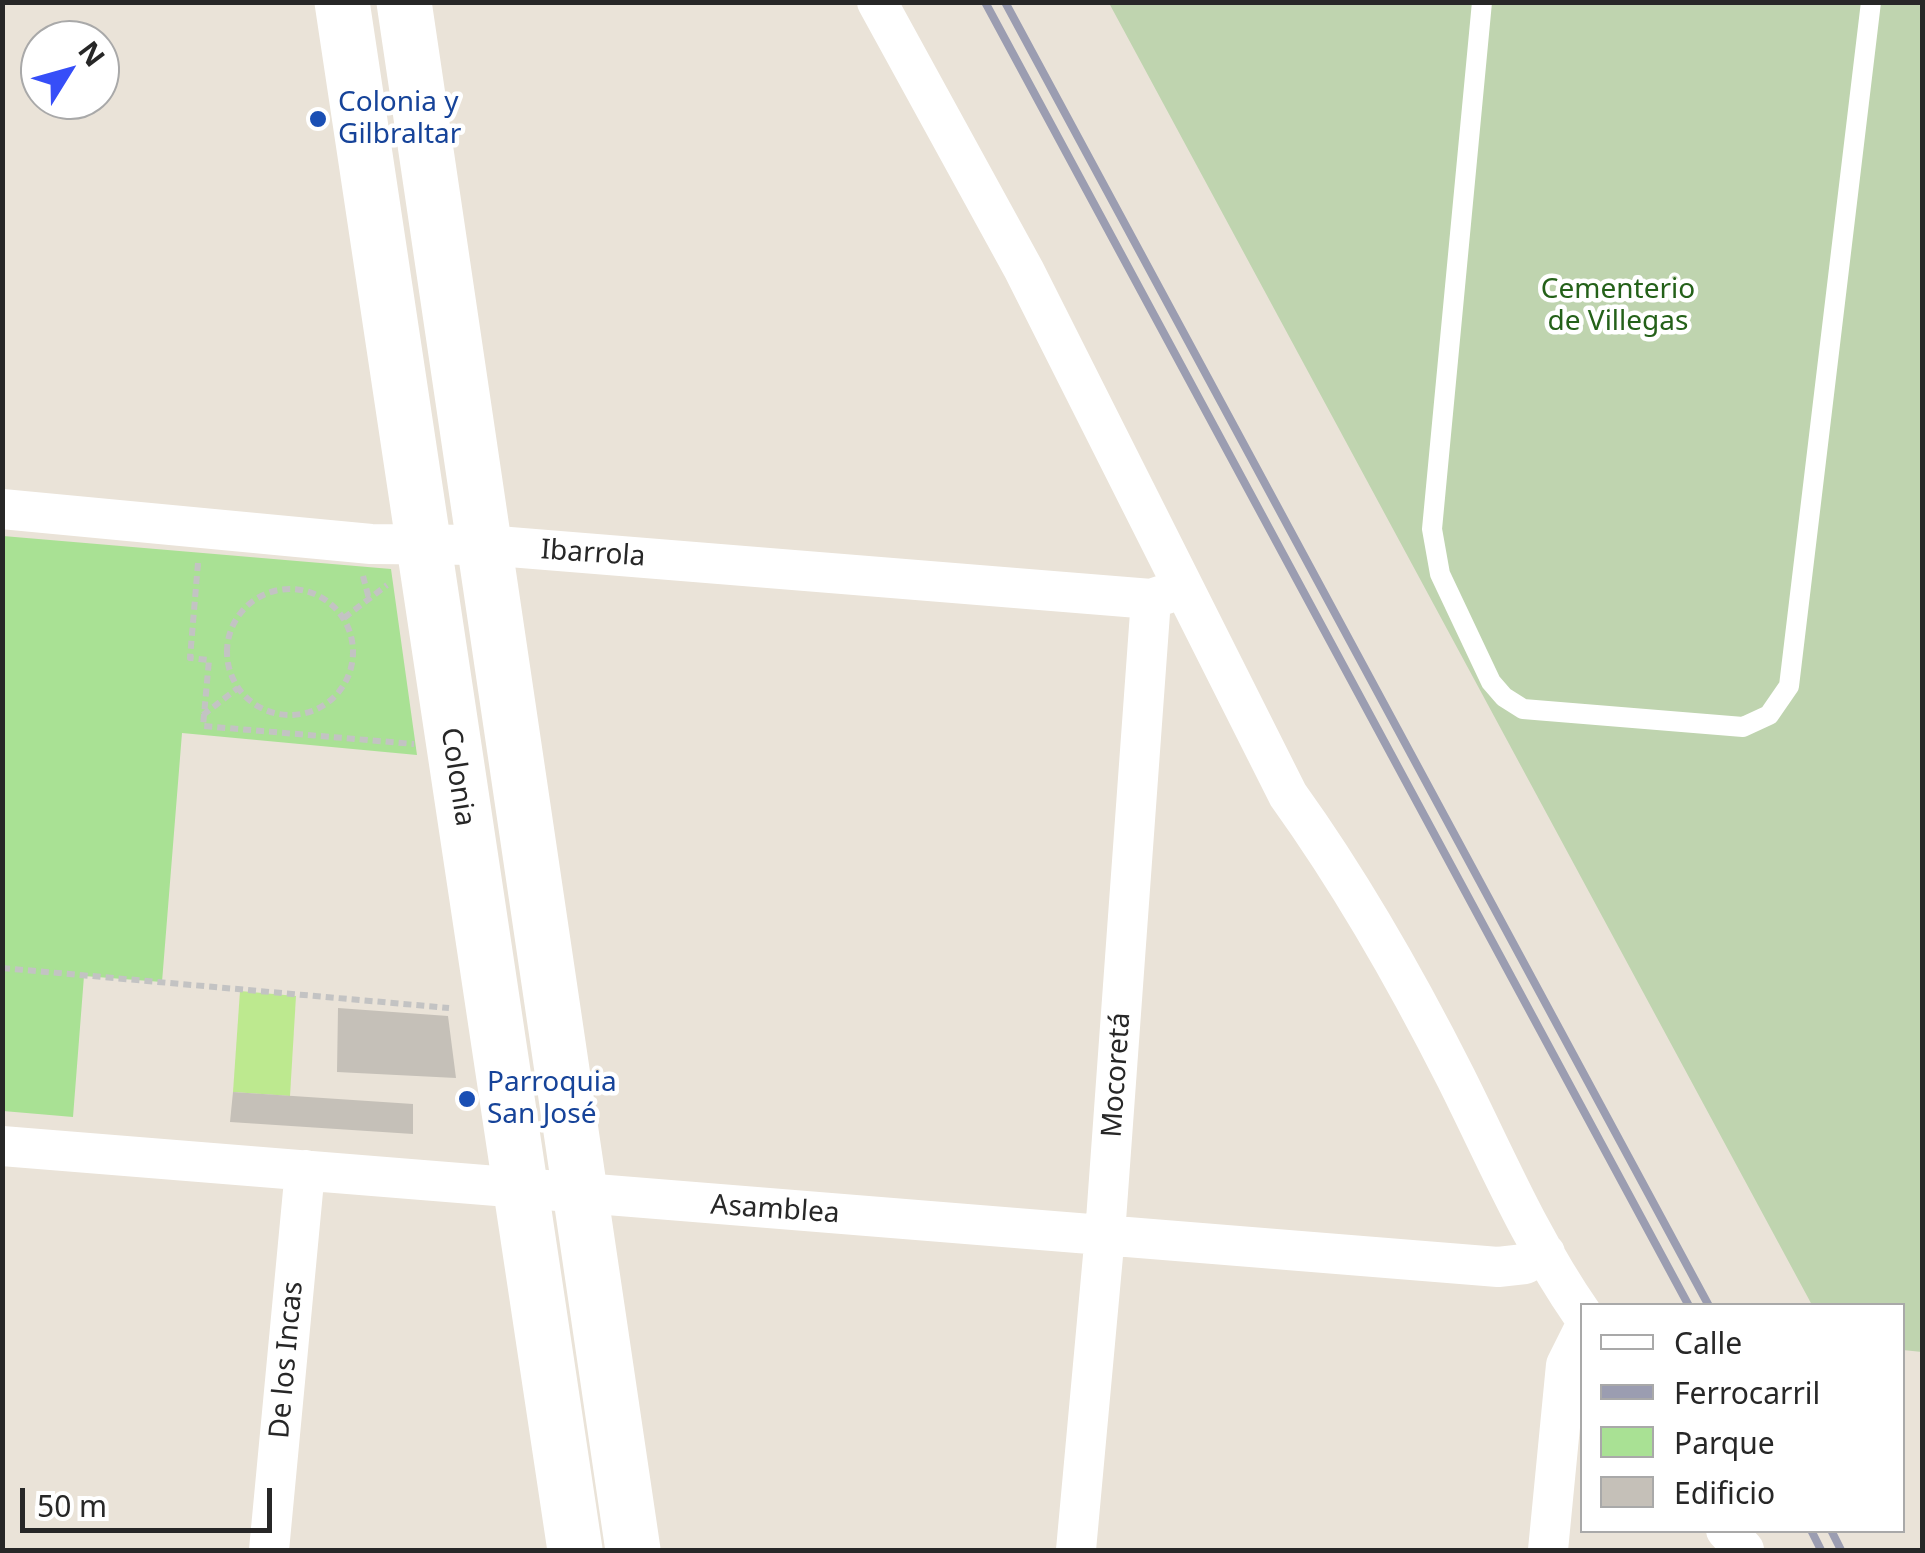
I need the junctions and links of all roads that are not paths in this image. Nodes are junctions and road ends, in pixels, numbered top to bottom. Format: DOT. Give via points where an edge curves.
graph roads {
  1 [pos="342,2"];
  2 [pos="404,2"];
  3 [pos="877,2"];
  4 [pos="1482,2"];
  5 [pos="1871,2"];
  6 [pos="2,510"];
  7 [pos="422,546"];
  8 [pos="485,546"];
  9 [pos="1166,594"];
  10 [pos="2,1146"];
  11 [pos="305,1170"];
  12 [pos="521,1190"];
  13 [pos="578,1196"];
  14 [pos="1106,1234"];
  15 [pos="1545,1253"];
  16 [pos="1580,1311"];
  17 [pos="1580,1339"];
  18 [pos="270,1550"];
  19 [pos="576,1550"];
  20 [pos="632,1550"];
  21 [pos="1076,1550"];
  22 [pos="1548,1550"];
  1 -- 7 [label="street, Colonia"];
  2 -- 8 [label="street"];
  3 -- 9 [label="street" via="1024,270"];
  4 -- 5 [label="lane" via="1432,529 1440,574 1491,682 1523,709 1744,727 1769,715 1789,686"];
  6 -- 7 [label="street, Ibarrola"];
  7 -- 8 [label="street, Ibarrola"];
  7 -- 12 [label="street, Colonia"];
  8 -- 9 [label="street, Ibarrola"];
  8 -- 13 [label="street"];
  9 -- 14 [label="street, Mocoretá"];
  9 -- 15 [label="street" via="1332,856"];
  10 -- 11 [label="street, Asamblea"];
  11 -- 12 [label="street, Asamblea"];
  11 -- 18 [label="street, De los Incas"];
  12 -- 13 [label="street, Asamblea"];
  12 -- 19 [label="street, Colonia"];
  13 -- 14 [label="street, Asamblea"];
  13 -- 20 [label="street"];
  14 -- 15 [label="street, Asamblea" via="1498,1267"];
  14 -- 21 [label="street, Mocoretá"];
  15 -- 16 [label="street"];
  17 -- 22 [label="street" via="1564,1376"];
}
